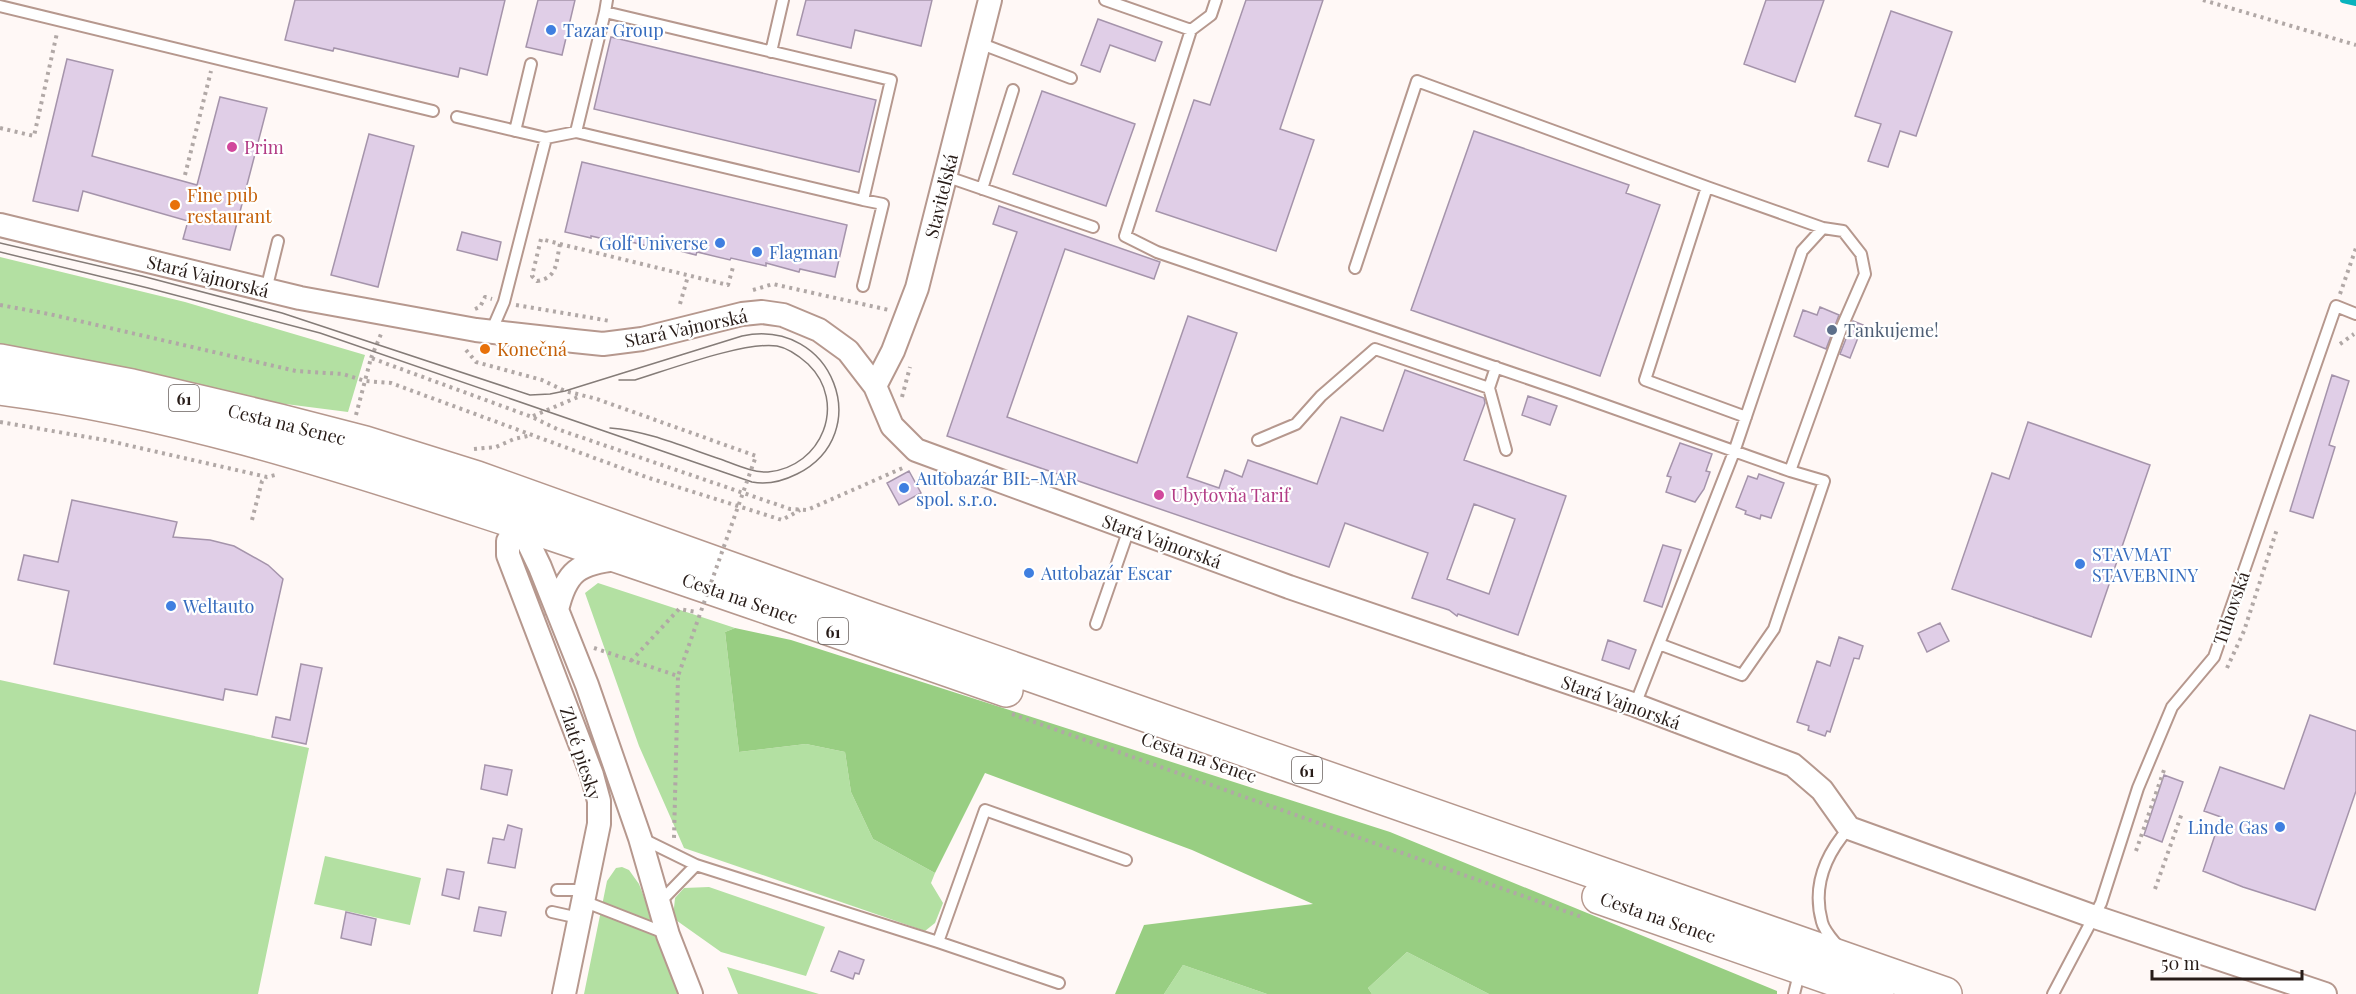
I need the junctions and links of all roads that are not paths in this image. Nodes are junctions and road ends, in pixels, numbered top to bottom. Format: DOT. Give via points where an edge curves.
graph roads {
  1 [pos="608,0"];
  2 [pos="783,0"];
  3 [pos="990,0"];
  4 [pos="1105,0"];
  5 [pos="1216,0"];
  6 [pos="0,6"];
  7 [pos="605,12"];
  8 [pos="1191,30"];
  9 [pos="979,43"];
  10 [pos="771,52"];
  11 [pos="531,64"];
  12 [pos="1071,78"];
  13 [pos="1013,90"];
  14 [pos="433,111"];
  15 [pos="457,117"];
  16 [pos="515,131"];
  17 [pos="576,132"];
  18 [pos="546,138"];
  19 [pos="945,176"];
  20 [pos="1707,187"];
  21 [pos="982,189"];
  22 [pos="863,200"];
  23 [pos="0,225"];
  24 [pos="1094,227"];
  25 [pos="1823,228"];
  26 [pos="278,242"];
  27 [pos="1355,268"];
  28 [pos="863,286"];
  29 [pos="266,290"];
  30 [pos="2356,314"];
  31 [pos="491,332"];
  32 [pos="0,361"];
  33 [pos="1496,367"];
  34 [pos="875,386"];
  35 [pos="0,388"];
  36 [pos="1490,388"];
  37 [pos="1746,417"];
  38 [pos="1258,440"];
  39 [pos="1506,450"];
  40 [pos="1734,452"];
  41 [pos="473,457"];
  42 [pos="1790,471"];
  43 [pos="602,521"];
  44 [pos="520,523"];
  45 [pos="1129,529"];
  46 [pos="625,558"];
  47 [pos="557,610"];
  48 [pos="1096,624"];
  49 [pos="1659,644"];
  50 [pos="1635,705"];
  51 [pos="612,797"];
  52 [pos="1850,828"];
  53 [pos="640,838"];
  54 [pos="1126,860"];
  55 [pos="696,865"];
  56 [pos="557,890"];
  57 [pos="583,903"];
  58 [pos="659,903"];
  59 [pos="552,912"];
  60 [pos="2095,917"];
  61 [pos="668,934"];
  62 [pos="938,942"];
  63 [pos="1847,959"];
  64 [pos="1797,980"];
  65 [pos="1059,983"];
  66 [pos="564,994"];
  67 [pos="691,994"];
  68 [pos="1877,994"];
  69 [pos="1945,994"];
  70 [pos="2053,994"];
  71 [pos="2325,994"];
  1 -- 7 [label="lane"];
  2 -- 10 [label="lane"];
  3 -- 9 [label="street, Staviteľská"];
  4 -- 8 [label="lane"];
  5 -- 8 [label="lane" via="1211,15"];
  6 -- 14 [label="lane"];
  7 -- 10 [label="lane"];
  7 -- 17 [label="lane"];
  8 -- 33 [label="lane" via="1125,236 1157,252"];
  9 -- 12 [label="lane"];
  9 -- 19 [label="street, Staviteľská"];
  10 -- 22 [label="lane" via="891,80"];
  11 -- 16 [label="lane"];
  13 -- 21 [label="lane"];
  15 -- 16 [label="lane"];
  16 -- 18 [label="lane"];
  17 -- 18 [label="lane"];
  17 -- 22 [label="lane"];
  18 -- 31 [label="lane" via="504,302"];
  19 -- 21 [label="lane"];
  19 -- 34 [label="street, Staviteľská" via="917,288"];
  20 -- 25 [label="lane"];
  20 -- 27 [label="lane" via="1417,81"];
  20 -- 37 [label="lane" via="1645,380"];
  21 -- 24 [label="lane"];
  22 -- 28 [label="lane" via="883,204"];
  23 -- 29 [label="street, Stará Vajnorská"];
  25 -- 37 [label="lane" via="1802,251"];
  25 -- 42 [label="lane" via="1843,231 1861,254 1865,274"];
  26 -- 29 [label="lane"];
  29 -- 31 [label="street, Stará Vajnorská"];
  30 -- 60 [label="lane, Tuhovská" via="2336,306 2214,657 2172,707 2138,788"];
  31 -- 34 [label="street, Stará Vajnorská" via="603,344 762,312 801,321 831,337 848,351"];
  32 -- 41 [label="main road, Cesta na Senec / 61" via="132,386 365,443"];
  33 -- 36 [label="lane"];
  33 -- 40 [label="lane"];
  34 -- 45 [label="street, Stará Vajnorská" via="892,426 916,450"];
  35 -- 44 [label="main road, Cesta na Senec / 61" via="250,438"];
  36 -- 38 [label="lane" via="1376,349 1321,396 1296,424"];
  36 -- 39 [label="lane"];
  37 -- 40 [label="lane"];
  40 -- 42 [label="lane"];
  40 -- 49 [label="lane"];
  41 -- 43 [label="main road, Cesta na Senec / 61"];
  41 -- 44 [label="street, Zlaté piesky"];
  42 -- 49 [label="lane" via="1824,480 1774,629 1742,675"];
  43 -- 44 [label="street, Cesta na Senec" via="542,519"];
  43 -- 63 [label="main road, Cesta na Senec / 61"];
  44 -- 46 [label="main road, Cesta na Senec / 61"];
  44 -- 47 [label="street, Zlaté piesky"];
  44 -- 51 [label="street, Zlaté piesky" via="508,541 508,555 581,745"];
  45 -- 48 [label="lane"];
  45 -- 50 [label="street, Stará Vajnorská"];
  46 -- 47 [label="street" via="593,562 576,571 563,586"];
  46 -- 64 [label="main road, Cesta na Senec / 61"];
  47 -- 51 [label="street, Zlaté piesky" via="587,685"];
  49 -- 50 [label="lane"];
  50 -- 52 [label="street, Stará Vajnorská" via="1793,765 1822,790"];
  51 -- 53 [label="street, Zlaté piesky"];
  51 -- 57 [label="street, Zlaté piesky" via="599,824"];
  52 -- 60 [label="street"];
  52 -- 63 [label="lane" via="1835,844 1821,873 1819,892 1822,924"];
  53 -- 55 [label="lane"];
  53 -- 58 [label="street, Zlaté piesky"];
  54 -- 62 [label="lane" via="985,810"];
  55 -- 58 [label="lane"];
  55 -- 62 [label="lane"];
  56 -- 57 [label="lane"];
  57 -- 59 [label="lane"];
  57 -- 61 [label="lane"];
  57 -- 66 [label="street, Zlaté piesky"];
  58 -- 61 [label="street, Zlaté piesky"];
  60 -- 70 [label="lane, Tuhovská"];
  60 -- 71 [label="street"];
  61 -- 67 [label="street, Zlaté piesky"];
  62 -- 65 [label="lane"];
  63 -- 69 [label="main road, Cesta na Senec / 61"];
  64 -- 68 [label="main road, Cesta na Senec / 61"];
}
